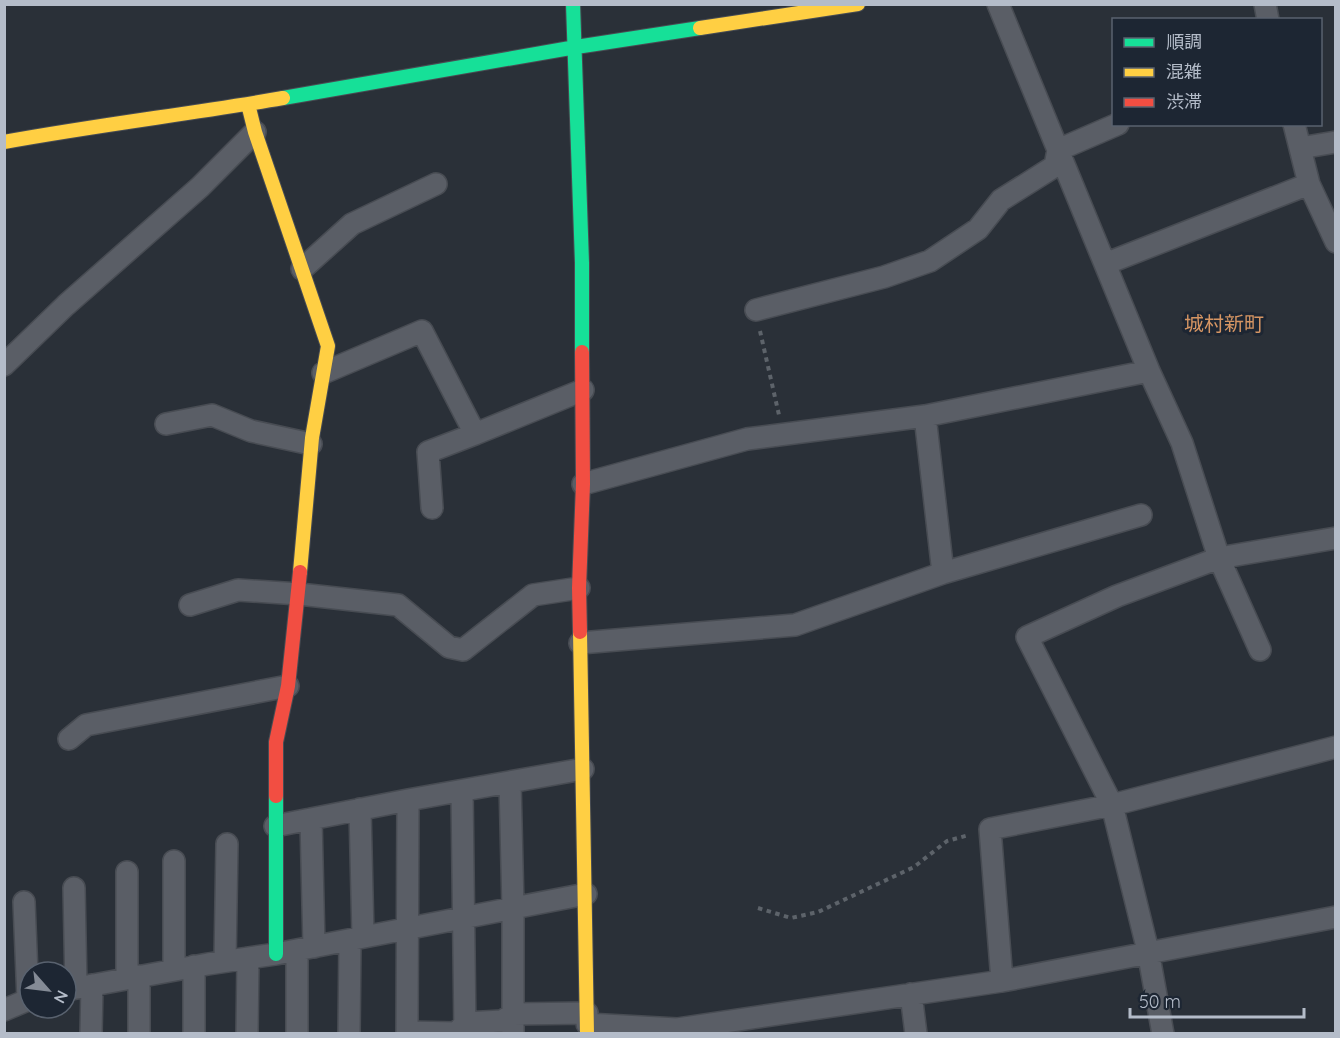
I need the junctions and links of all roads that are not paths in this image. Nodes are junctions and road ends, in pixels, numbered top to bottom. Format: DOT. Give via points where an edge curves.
graph roads {
  1 [pos="573,4"];
  2 [pos="858,4"];
  3 [pos="998,4"];
  4 [pos="576,47"];
  5 [pos="248,104"];
  6 [pos="1113,126"];
  7 [pos="1294,126"];
  8 [pos="255,132"];
  9 [pos="4,142"];
  10 [pos="1335,142"];
  11 [pos="1300,148"];
  12 [pos="1058,150"];
  13 [pos="436,184"];
  14 [pos="1309,184"];
  15 [pos="1335,242"];
  16 [pos="1105,264"];
  17 [pos="302,269"];
  18 [pos="756,310"];
  19 [pos="4,365"];
  20 [pos="1149,371"];
  21 [pos="323,373"];
  22 [pos="583,390"];
  23 [pos="925,416"];
  24 [pos="166,424"];
  25 [pos="475,434"];
  26 [pos="311,444"];
  27 [pos="583,484"];
  28 [pos="432,508"];
  29 [pos="1141,515"];
  30 [pos="1335,538"];
  31 [pos="1219,558"];
  32 [pos="943,573"];
  33 [pos="579,588"];
  34 [pos="299,594"];
  35 [pos="190,604"];
  36 [pos="580,643"];
  37 [pos="1260,650"];
  38 [pos="288,686"];
  39 [pos="69,739"];
  40 [pos="1335,747"];
  41 [pos="583,769"];
  42 [pos="510,782"];
  43 [pos="462,791"];
  44 [pos="408,800"];
  45 [pos="1112,805"];
  46 [pos="360,809"];
  47 [pos="311,819"];
  48 [pos="275,826"];
  49 [pos="227,844"];
  50 [pos="174,861"];
  51 [pos="128,872"];
  52 [pos="74,888"];
  53 [pos="586,894"];
  54 [pos="24,902"];
  55 [pos="513,908"];
  56 [pos="465,917"];
  57 [pos="1335,917"];
  58 [pos="407,929"];
  59 [pos="356,939"];
  60 [pos="305,948"];
  61 [pos="1148,951"];
  62 [pos="276,954"];
  63 [pos="248,958"];
  64 [pos="27,960"];
  65 [pos="77,960"];
  66 [pos="225,961"];
  67 [pos="184,968"];
  68 [pos="133,977"];
  69 [pos="1002,981"];
  70 [pos="78,987"];
  71 [pos="911,994"];
  72 [pos="18,1004"];
  73 [pos="4,1010"];
  74 [pos="513,1024"];
  75 [pos="587,1024"];
  76 [pos="465,1028"];
  77 [pos="677,1031"];
  78 [pos="407,1033"];
  79 [pos="91,1034"];
  80 [pos="139,1034"];
  81 [pos="194,1034"];
  82 [pos="247,1034"];
  83 [pos="297,1034"];
  84 [pos="349,1034"];
  85 [pos="916,1034"];
  86 [pos="1163,1034"];
  1 -- 4 [label="street"];
  2 -- 4 [label="street"];
  3 -- 12 [label="street"];
  4 -- 5 [label="street"];
  4 -- 22 [label="street"];
  5 -- 8 [label="street"];
  5 -- 9 [label="street"];
  6 -- 12 [label="street"];
  7 -- 11 [label="street"];
  8 -- 17 [label="street"];
  8 -- 19 [label="street"];
  10 -- 11 [label="street"];
  11 -- 14 [label="street"];
  12 -- 16 [label="street"];
  12 -- 18 [label="street" via="1055,166 1000,200 978,229 930,261"];
  13 -- 17 [label="street" via="352,224"];
  14 -- 15 [label="street"];
  14 -- 16 [label="street"];
  16 -- 20 [label="street"];
  17 -- 21 [label="street" via="328,346"];
  20 -- 23 [label="street"];
  20 -- 31 [label="street" via="1182,443"];
  21 -- 25 [label="street" via="422,331"];
  21 -- 26 [label="street"];
  22 -- 25 [label="street"];
  22 -- 27 [label="street"];
  23 -- 27 [label="street" via="747,439"];
  23 -- 32 [label="street"];
  24 -- 26 [label="street" via="212,415 251,431"];
  25 -- 28 [label="street" via="428,452"];
  26 -- 34 [label="street"];
  27 -- 33 [label="street"];
  29 -- 32 [label="street"];
  30 -- 31 [label="street"];
  31 -- 37 [label="street"];
  31 -- 45 [label="street" via="1117,596 1027,636"];
  32 -- 36 [label="street" via="795,626"];
  33 -- 34 [label="street" via="533,595 463,650 449,647 398,605"];
  33 -- 36 [label="street"];
  34 -- 35 [label="street" via="238,590"];
  34 -- 38 [label="street"];
  36 -- 41 [label="street"];
  38 -- 39 [label="street" via="86,725"];
  38 -- 48 [label="street" via="276,741"];
  40 -- 45 [label="street"];
  41 -- 42 [label="street"];
  41 -- 53 [label="street"];
  42 -- 43 [label="street"];
  42 -- 55 [label="street"];
  43 -- 44 [label="street"];
  43 -- 56 [label="street"];
  44 -- 46 [label="street"];
  44 -- 58 [label="street"];
  45 -- 61 [label="street"];
  45 -- 69 [label="street" via="990,829"];
  46 -- 47 [label="street"];
  46 -- 59 [label="street"];
  47 -- 48 [label="street"];
  47 -- 60 [label="street"];
  48 -- 62 [label="street"];
  49 -- 66 [label="street"];
  50 -- 67 [label="street"];
  51 -- 68 [label="street"];
  52 -- 65 [label="street"];
  53 -- 55 [label="street"];
  53 -- 75 [label="street"];
  54 -- 64 [label="street"];
  55 -- 56 [label="street"];
  55 -- 74 [label="street"];
  56 -- 58 [label="street"];
  56 -- 76 [label="street"];
  57 -- 61 [label="street"];
  58 -- 59 [label="street"];
  58 -- 78 [label="street"];
  59 -- 60 [label="street"];
  59 -- 84 [label="street"];
  60 -- 62 [label="street"];
  60 -- 83 [label="street"];
  61 -- 69 [label="street"];
  61 -- 86 [label="street"];
  62 -- 63 [label="street"];
  63 -- 66 [label="street"];
  63 -- 82 [label="street"];
  66 -- 67 [label="street"];
  67 -- 68 [label="street"];
  67 -- 81 [label="street"];
  68 -- 70 [label="street"];
  68 -- 80 [label="street"];
  69 -- 71 [label="street"];
  70 -- 79 [label="street"];
  71 -- 77 [label="street"];
  71 -- 85 [label="street"];
  72 -- 73 [label="street"];
  74 -- 75 [label="street"];
  74 -- 76 [label="street" via="502,1021"];
  75 -- 77 [label="street"];
  76 -- 78 [label="street" via="457,1033"];
}
